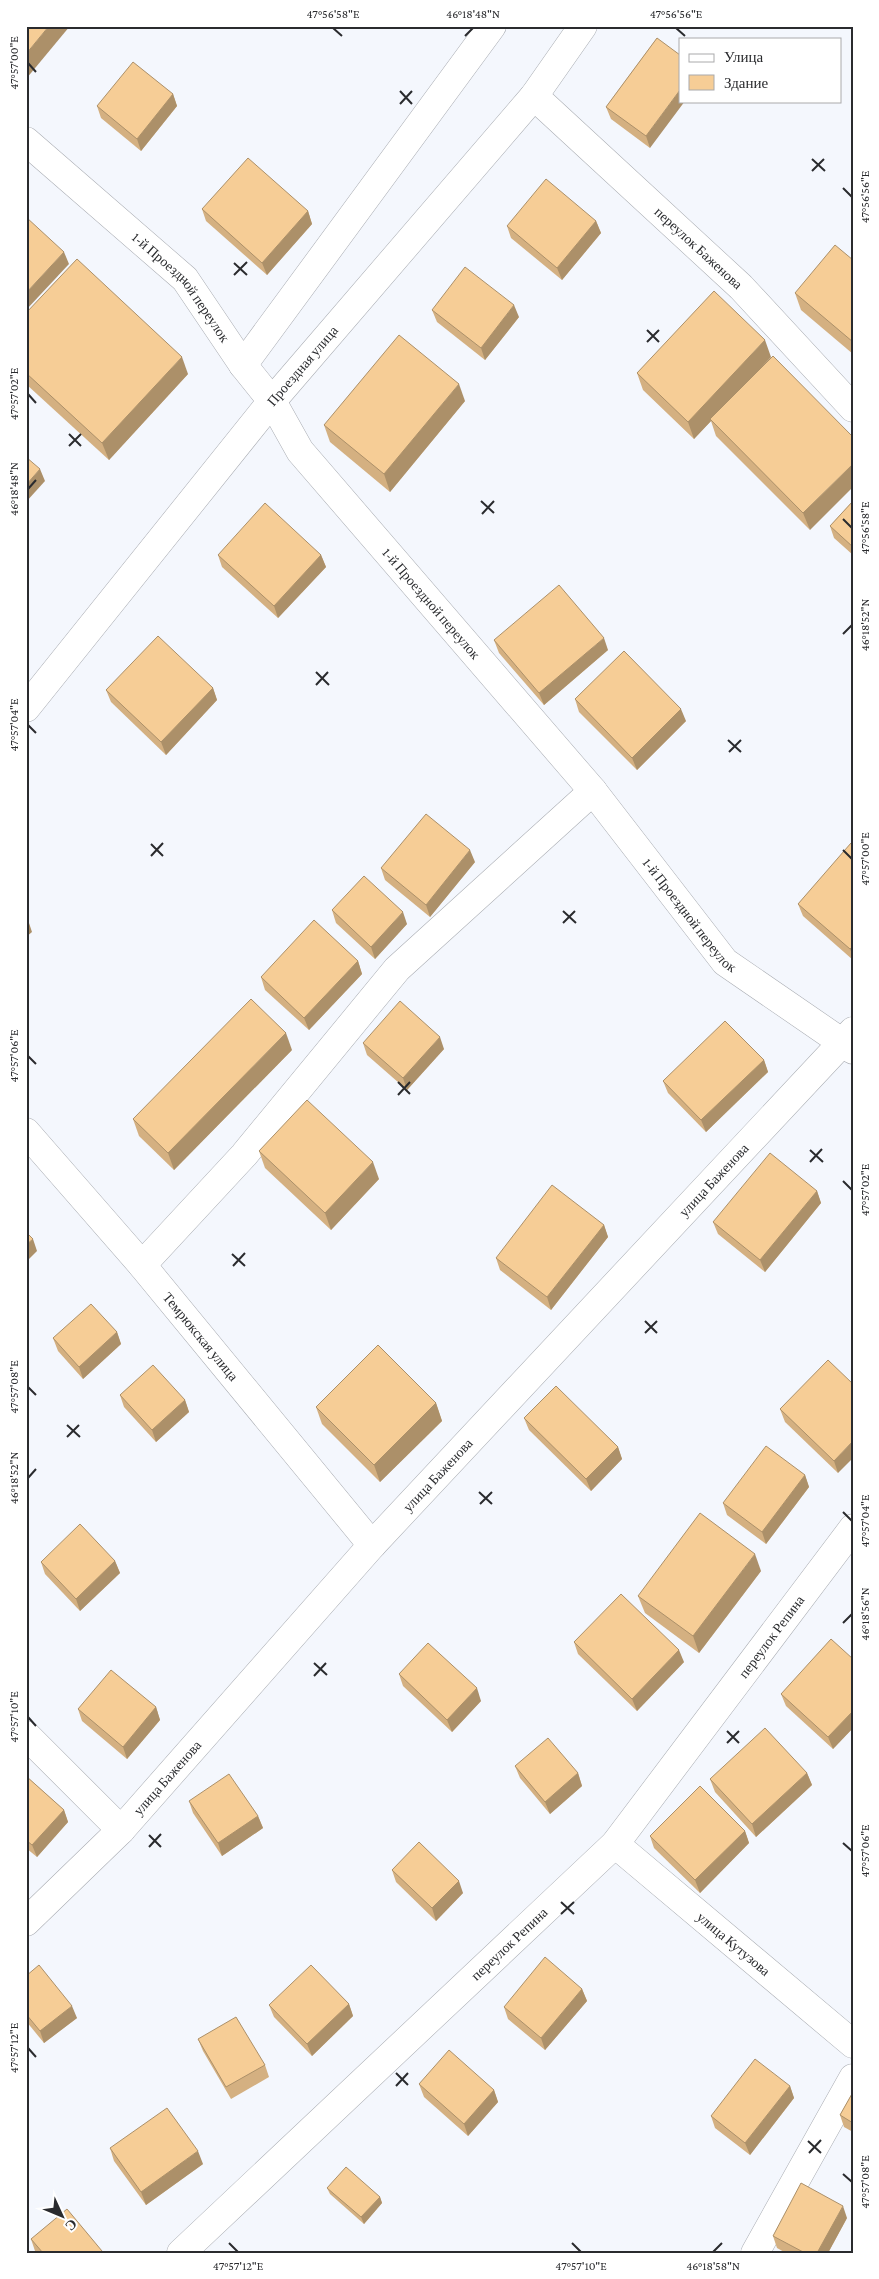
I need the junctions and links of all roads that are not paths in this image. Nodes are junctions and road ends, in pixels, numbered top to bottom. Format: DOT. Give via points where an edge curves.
graph roads {
  1 [pos="492,26"];
  2 [pos="583,26"];
  3 [pos="534,96"];
  4 [pos="26,141"];
  5 [pos="243,365"];
  6 [pos="272,401"];
  7 [pos="853,408"];
  8 [pos="26,708"];
  9 [pos="593,790"];
  10 [pos="850,1041"];
  11 [pos="26,1132"];
  12 [pos="142,1265"];
  13 [pos="853,1528"];
  14 [pos="372,1545"];
  15 [pos="26,1735"];
  16 [pos="121,1830"];
  17 [pos="614,1844"];
  18 [pos="26,1922"];
  19 [pos="853,2044"];
  20 [pos="853,2078"];
  21 [pos="180,2253"];
  22 [pos="754,2253"];
  1 -- 5 [label="street"];
  2 -- 3 [label="street, Проездная улица"];
  3 -- 6 [label="street, Проездная улица"];
  3 -- 7 [label="street, переулок Баженова" via="741,287"];
  4 -- 5 [label="street, 1-й Проездной переулок" via="185,278"];
  5 -- 6 [label="street, 1-й Проездной переулок"];
  6 -- 8 [label="street, Проездная улица"];
  6 -- 9 [label="street, 1-й Проездной переулок" via="300,451"];
  9 -- 10 [label="street, 1-й Проездной переулок" via="726,962"];
  9 -- 12 [label="street" via="397,969 244,1155"];
  10 -- 14 [label="street, улица Баженова"];
  11 -- 12 [label="street, Темрюкская улица"];
  12 -- 14 [label="street, Темрюкская улица"];
  13 -- 17 [label="street, переулок Репина"];
  14 -- 16 [label="street, улица Баженова"];
  15 -- 16 [label="street"];
  16 -- 18 [label="street, улица Баженова"];
  17 -- 19 [label="street, улица Кутузова"];
  17 -- 21 [label="street, переулок Репина"];
  20 -- 22 [label="street"];
}
